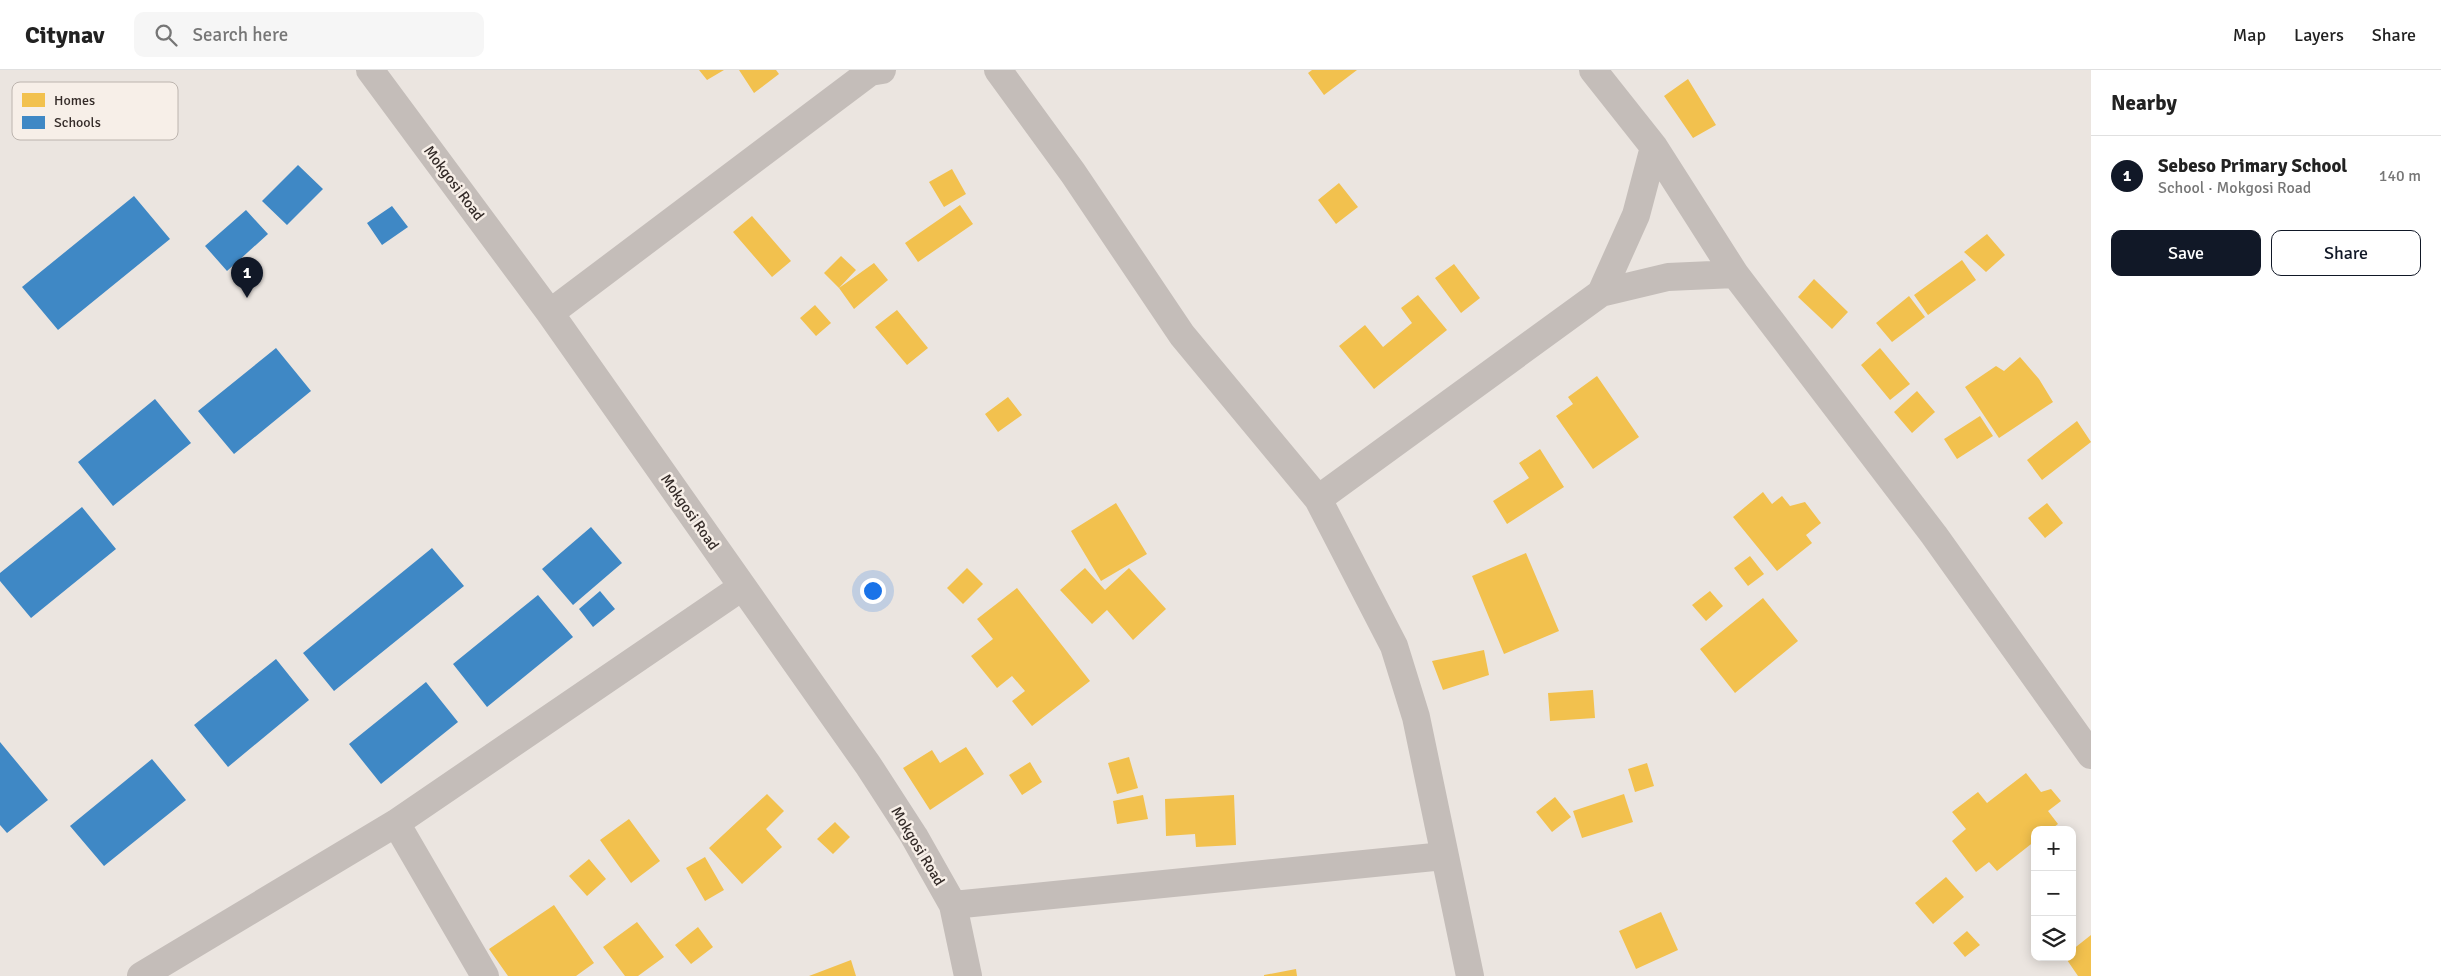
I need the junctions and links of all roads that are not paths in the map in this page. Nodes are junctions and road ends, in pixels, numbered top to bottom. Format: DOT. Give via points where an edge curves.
graph roads {
  1 [pos="370,70"];
  2 [pos="998,70"];
  3 [pos="1593,70"];
  4 [pos="875,71"];
  5 [pos="1654,147"];
  6 [pos="1735,274"];
  7 [pos="1601,293"];
  8 [pos="550,313"];
  9 [pos="1318,500"];
  10 [pos="742,587"];
  11 [pos="2091,755"];
  12 [pos="396,823"];
  13 [pos="1444,856"];
  14 [pos="953,905"];
  15 [pos="141,976"];
  16 [pos="485,976"];
  17 [pos="968,976"];
  18 [pos="1470,976"];
  1 -- 8 [label="street, Mokgosi Road"];
  2 -- 9 [label="street" via="1073,173 1182,335"];
  3 -- 5 [label="street"];
  4 -- 8 [label="street"];
  5 -- 6 [label="street"];
  5 -- 7 [label="street" via="1636,215"];
  6 -- 7 [label="street" via="1668,277"];
  6 -- 11 [label="street" via="1934,535"];
  7 -- 9 [label="street"];
  8 -- 10 [label="street, Mokgosi Road"];
  9 -- 13 [label="street" via="1394,646 1416,717"];
  10 -- 12 [label="street"];
  10 -- 14 [label="street, Mokgosi Road" via="868,765"];
  12 -- 15 [label="street"];
  12 -- 16 [label="street"];
  13 -- 14 [label="street"];
  13 -- 18 [label="street"];
  14 -- 17 [label="street, Mokgosi Road"];
}
